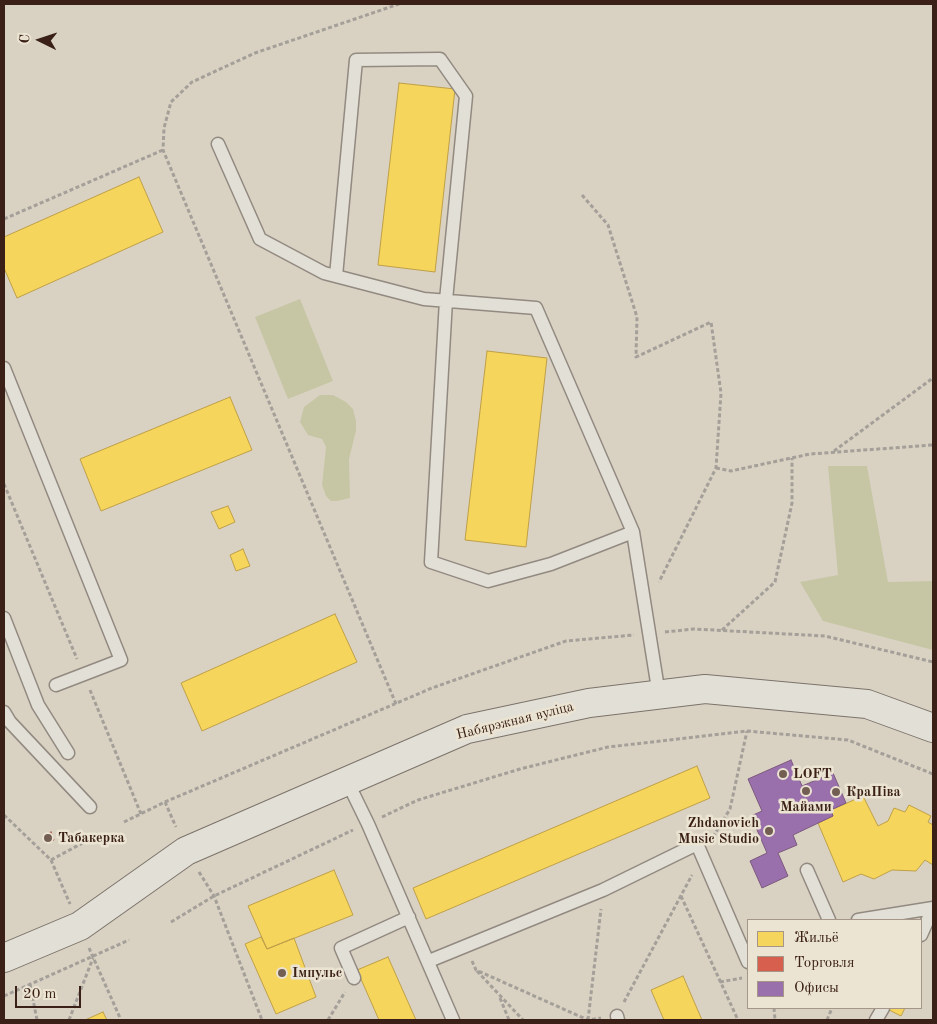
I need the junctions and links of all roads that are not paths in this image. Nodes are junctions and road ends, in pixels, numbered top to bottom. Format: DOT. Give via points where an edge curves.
graph roads {
  1 [pos="218,144"];
  2 [pos="336,276"];
  3 [pos="446,300"];
  4 [pos="4,368"];
  5 [pos="634,532"];
  6 [pos="4,618"];
  7 [pos="56,684"];
  8 [pos="659,695"];
  9 [pos="6,720"];
  10 [pos="933,728"];
  11 [pos="68,753"];
  12 [pos="347,781"];
  13 [pos="90,807"];
  14 [pos="807,870"];
  15 [pos="933,908"];
  16 [pos="410,917"];
  17 [pos="829,919"];
  18 [pos="864,919"];
  19 [pos="922,933"];
  20 [pos="4,958"];
  21 [pos="747,960"];
  22 [pos="429,961"];
  23 [pos="354,978"];
  24 [pos="882,1009"];
  25 [pos="453,1020"];
  26 [pos="876,1020"];
  1 -- 2 [label="lane" via="260,239 324,273"];
  2 -- 3 [label="lane" via="424,299"];
  2 -- 3 [label="lane" via="356,60 440,59 466,96"];
  3 -- 5 [label="lane" via="536,308"];
  3 -- 5 [label="lane" via="431,562 488,581 551,564"];
  4 -- 7 [label="lane" via="121,660"];
  5 -- 8 [label="lane"];
  6 -- 11 [label="lane" via="38,705"];
  8 -- 10 [label="main road, Набярэжная вуліца" via="705,689 867,704"];
  8 -- 12 [label="main road, Набярэжная вуліца" via="589,703 467,730"];
  9 -- 13 [label="lane"];
  12 -- 16 [label="lane"];
  12 -- 20 [label="main road, Набярэжная вуліца" via="186,851 80,926"];
  14 -- 17 [label="lane"];
  15 -- 18 [label="lane"];
  15 -- 19 [label="lane"];
  16 -- 22 [label="lane"];
  16 -- 23 [label="lane" via="341,948"];
  21 -- 22 [label="lane" via="697,844 603,890"];
  22 -- 25 [label="lane"];
  24 -- 26 [label="lane"];
}
